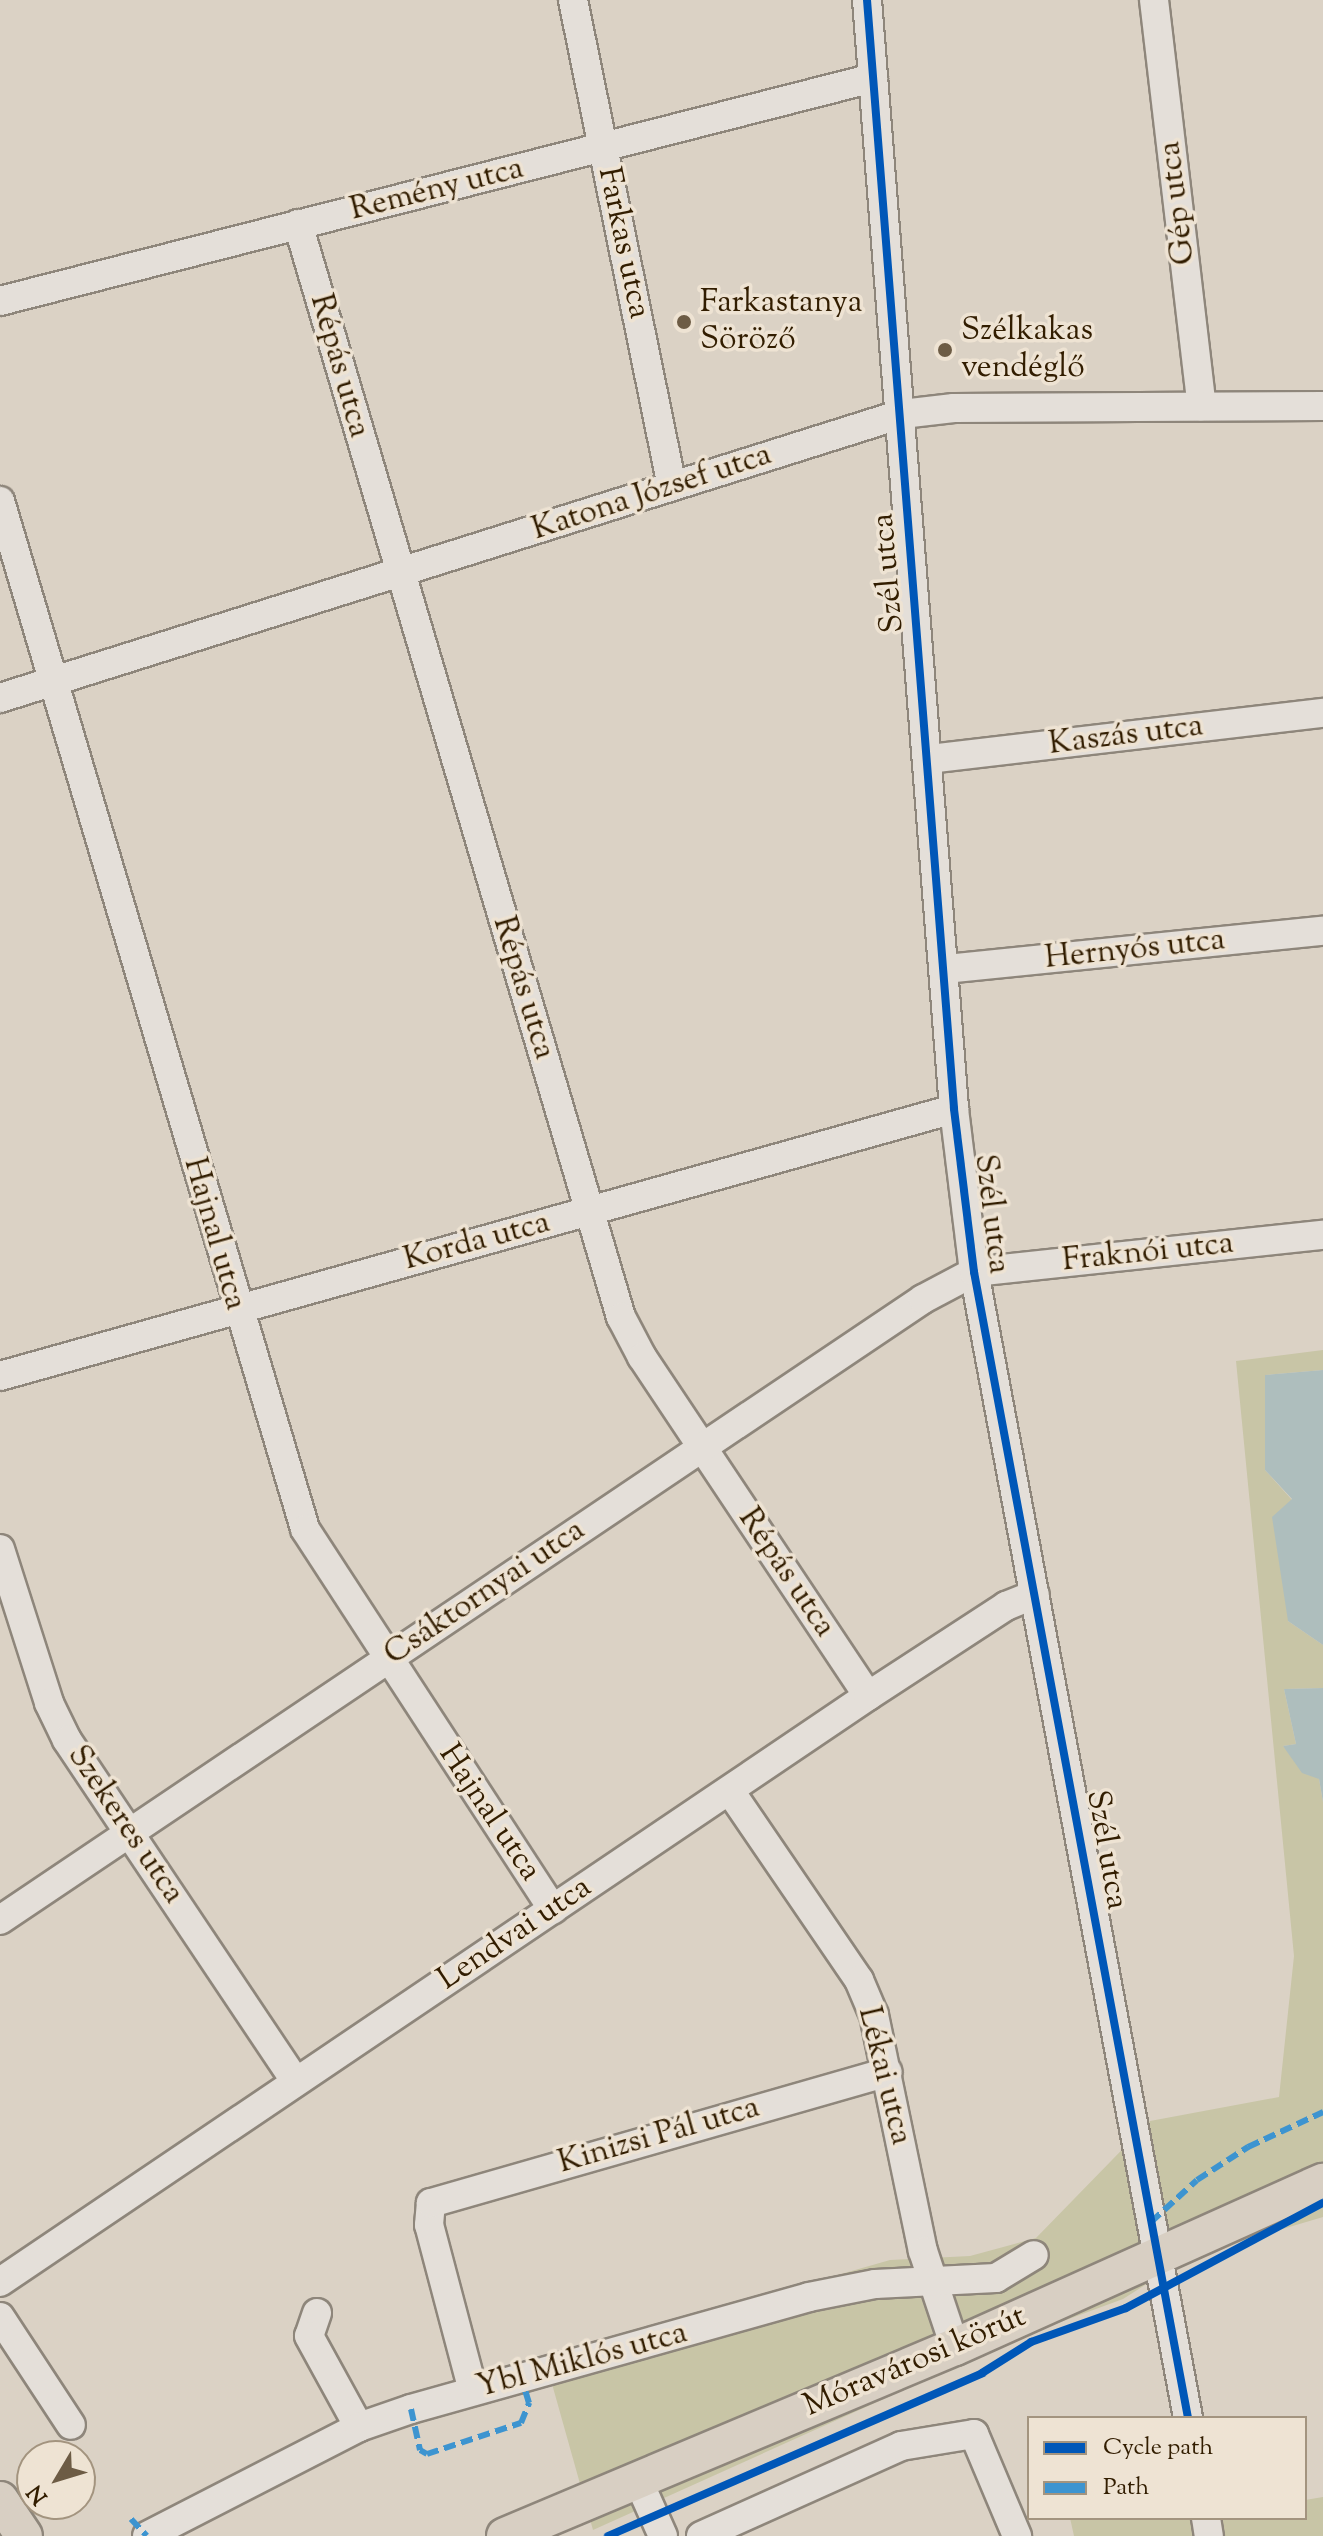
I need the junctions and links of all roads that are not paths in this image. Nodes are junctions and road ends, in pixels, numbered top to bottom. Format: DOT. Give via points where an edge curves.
graph roads {
  1 [pos="573,0"];
  2 [pos="867,0"];
  3 [pos="1154,0"];
  4 [pos="873,78"];
  5 [pos="604,150"];
  6 [pos="298,224"];
  7 [pos="0,301"];
  8 [pos="1202,406"];
  9 [pos="1323,406"];
  10 [pos="902,414"];
  11 [pos="672,486"];
  12 [pos="0,501"];
  13 [pos="399,573"];
  14 [pos="53,681"];
  15 [pos="0,698"];
  16 [pos="1323,713"];
  17 [pos="929,759"];
  18 [pos="1323,931"];
  19 [pos="946,969"];
  20 [pos="954,1109"];
  21 [pos="589,1211"];
  22 [pos="1323,1235"];
  23 [pos="974,1272"];
  24 [pos="236,1309"];
  25 [pos="0,1376"];
  26 [pos="702,1448"];
  27 [pos="0,1549"];
  28 [pos="1035,1594"];
  29 [pos="386,1660"];
  30 [pos="868,1696"];
  31 [pos="730,1791"];
  32 [pos="131,1833"];
  33 [pos="553,1909"];
  34 [pos="0,1920"];
  35 [pos="888,2072"];
  36 [pos="295,2080"];
  37 [pos="1323,2182"];
  38 [pos="1034,2255"];
  39 [pos="1159,2256"];
  40 [pos="930,2281"];
  41 [pos="0,2282"];
  42 [pos="317,2313"];
  43 [pos="0,2317"];
  44 [pos="955,2347"];
  45 [pos="473,2391"];
  46 [pos="1188,2416"];
  47 [pos="71,2425"];
  48 [pos="359,2427"];
  49 [pos="638,2480"];
  50 [pos="0,2500"];
  51 [pos="24,2536"];
  52 [pos="147,2536"];
  53 [pos="505,2536"];
  54 [pos="663,2536"];
  55 [pos="701,2536"];
  56 [pos="1017,2536"];
  1 -- 5 [label="street, Farkas utca"];
  2 -- 4 [label="street, Szél utca"];
  3 -- 8 [label="street, Gép utca"];
  4 -- 5 [label="street, Remény utca"];
  4 -- 10 [label="street, Szél utca"];
  5 -- 6 [label="street, Remény utca"];
  5 -- 11 [label="street, Farkas utca"];
  6 -- 7 [label="street, Remény utca"];
  6 -- 13 [label="street, Répás utca"];
  8 -- 9 [label="street, Katona József utca"];
  8 -- 10 [label="street, Katona József utca" via="954,408"];
  10 -- 11 [label="street, Katona József utca"];
  10 -- 17 [label="street, Szél utca"];
  11 -- 13 [label="street, Katona József utca"];
  12 -- 14 [label="street, Hajnal utca"];
  13 -- 14 [label="street, Katona József utca"];
  13 -- 21 [label="street, Répás utca"];
  14 -- 15 [label="street, Katona József utca"];
  14 -- 24 [label="street, Hajnal utca"];
  16 -- 17 [label="street, Kaszás utca"];
  17 -- 19 [label="street, Szél utca"];
  18 -- 19 [label="street, Hernyós utca"];
  19 -- 20 [label="street, Szél utca"];
  20 -- 21 [label="street, Korda utca"];
  20 -- 23 [label="street, Szél utca"];
  21 -- 24 [label="street, Korda utca"];
  21 -- 26 [label="street, Répás utca" via="621,1317"];
  22 -- 23 [label="street, Fraknói utca"];
  23 -- 26 [label="street, Csáktornyai utca" via="923,1299"];
  23 -- 28 [label="street, Szél utca"];
  24 -- 25 [label="street, Korda utca"];
  24 -- 29 [label="street, Hajnal utca" via="305,1529"];
  26 -- 29 [label="street, Csáktornyai utca"];
  26 -- 30 [label="street, Répás utca"];
  27 -- 32 [label="street, Szekeres utca" via="49,1703 67,1740"];
  28 -- 30 [label="street, Lendvai utca" via="1006,1606"];
  28 -- 39 [label="street, Szél utca"];
  29 -- 32 [label="street, Csáktornyai utca"];
  29 -- 33 [label="street, Hajnal utca"];
  30 -- 31 [label="street, Lendvai utca"];
  31 -- 33 [label="street, Lendvai utca"];
  31 -- 35 [label="street, Lékai utca" via="859,1980"];
  32 -- 34 [label="street, Csáktornyai utca"];
  32 -- 36 [label="street, Szekeres utca"];
  33 -- 36 [label="street, Lendvai utca"];
  35 -- 40 [label="street, Lékai utca"];
  35 -- 45 [label="street, Kinizsi Pál utca" via="431,2203 429,2225"];
  36 -- 41 [label="street, Lendvai utca"];
  37 -- 39 [label="main road, Móravárosi körút"];
  38 -- 40 [label="street, Ybl Miklós utca" via="996,2278"];
  39 -- 44 [label="main road, Móravárosi körút"];
  39 -- 46 [label="street, Szél utca"];
  40 -- 44 [label="street, Lékai utca"];
  40 -- 45 [label="street, Ybl Miklós utca" via="875,2284 809,2297"];
  42 -- 48 [label="street" via="309,2336"];
  43 -- 47 [label="street"];
  44 -- 49 [label="main road, Móravárosi körút"];
  45 -- 48 [label="street, Ybl Miklós utca"];
  48 -- 52 [label="street, Ybl Miklós utca"];
  49 -- 53 [label="main road, Móravárosi körút"];
  49 -- 54 [label="street"];
  50 -- 51 [label="main road"];
  55 -- 56 [label="street" via="901,2446 974,2434"];
}
